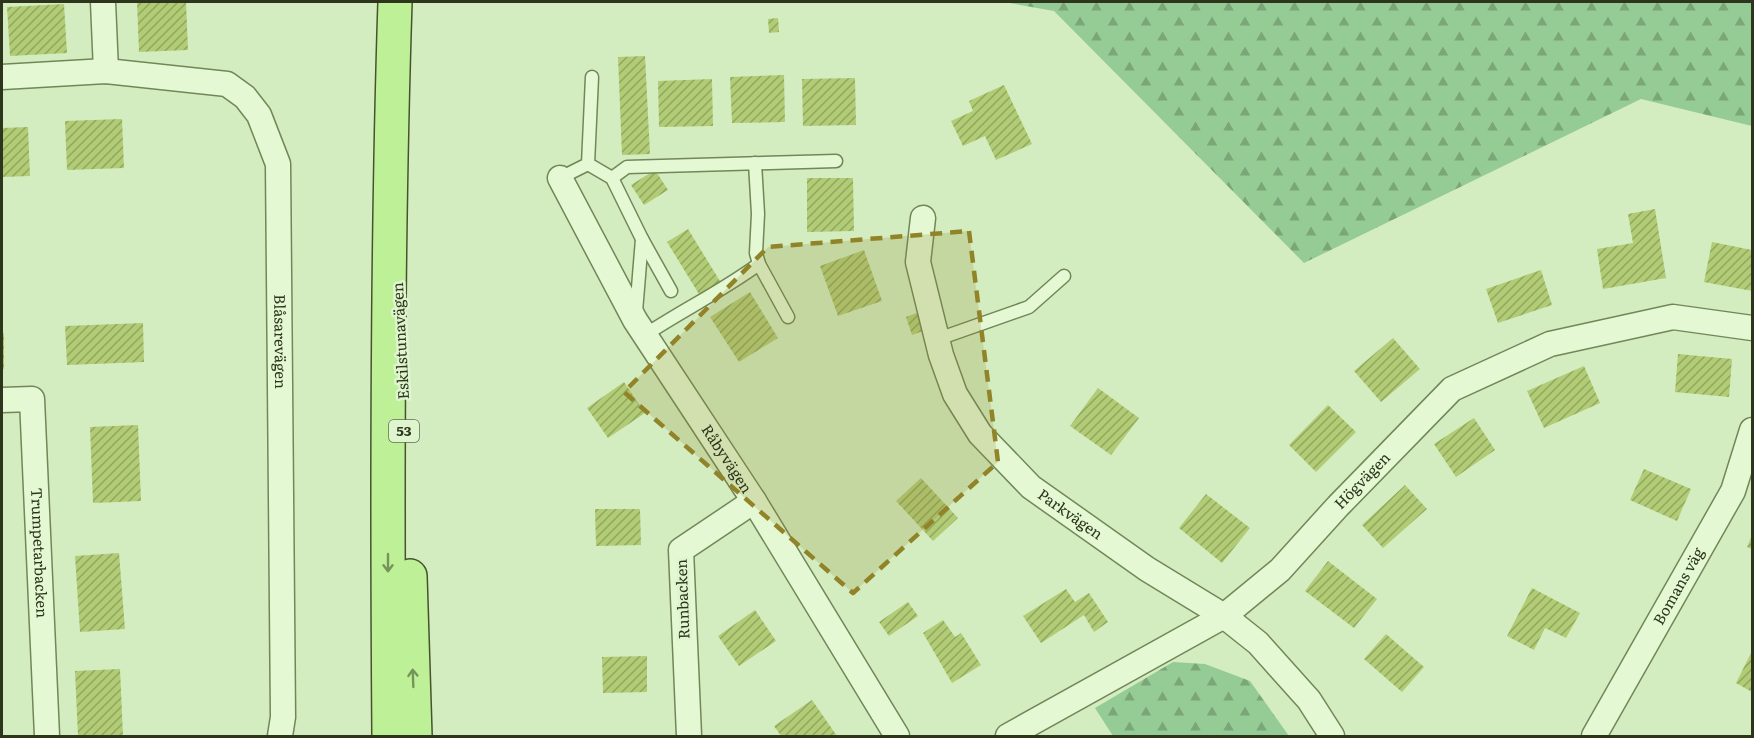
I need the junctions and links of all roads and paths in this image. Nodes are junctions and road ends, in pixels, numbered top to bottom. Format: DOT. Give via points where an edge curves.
graph roads {
  1 [pos="103,2"];
  2 [pos="395,2"];
  3 [pos="106,71"];
  4 [pos="2,76"];
  5 [pos="592,77"];
  6 [pos="391,126"];
  7 [pos="836,161"];
  8 [pos="755,163"];
  9 [pos="588,164"];
  10 [pos="560,178"];
  11 [pos="612,178"];
  12 [pos="922,218"];
  13 [pos="642,239"];
  14 [pos="759,264"];
  15 [pos="1064,276"];
  16 [pos="671,291"];
  17 [pos="788,317"];
  18 [pos="640,327"];
  19 [pos="1752,328"];
  20 [pos="938,339"];
  21 [pos="2,400"];
  22 [pos="1752,430"];
  23 [pos="754,501"];
  24 [pos="1224,616"];
  25 [pos="47,736"];
  26 [pos="280,736"];
  27 [pos="389,736"];
  28 [pos="415,736"];
  29 [pos="689,736"];
  30 [pos="897,736"];
  31 [pos="1008,736"];
  32 [pos="1332,736"];
  33 [pos="1594,736"];
  1 -- 3 [label="street"];
  2 -- 6 [label="main road, Eskilstunavägen / 53"];
  3 -- 4 [label="street, Blåsarevägen"];
  3 -- 26 [label="street, Blåsarevägen" via="227,84 260,116 278,164 283,717"];
  5 -- 9 [label="lane"];
  6 -- 27 [label="main road, Eskilstunavägen / 53, one-way"];
  28 -- 6 [label="main road, Eskilstunavägen / 53, one-way"];
  7 -- 8 [label="lane"];
  8 -- 11 [label="lane" via="627,167"];
  8 -- 14 [label="lane"];
  9 -- 10 [label="lane"];
  9 -- 11 [label="lane"];
  10 -- 18 [label="street, Råbyvägen"];
  11 -- 13 [label="lane"];
  12 -- 20 [label="street, Parkvägen" via="918,262"];
  13 -- 16 [label="lane"];
  13 -- 18 [label="lane"];
  14 -- 17 [label="lane"];
  14 -- 18 [label="lane" via="697,305"];
  15 -- 20 [label="lane" via="1029,307"];
  18 -- 23 [label="street, Råbyvägen"];
  19 -- 24 [label="street, Högvägen" via="1673,317 1550,344 1452,389 1280,570"];
  20 -- 24 [label="street, Parkvägen" via="955,394 980,434 1031,487 1147,569"];
  21 -- 25 [label="street, Trumpetarbacken" via="32,399"];
  22 -- 33 [label="street, Bomans väg" via="1732,491"];
  23 -- 29 [label="street, Runbacken" via="681,550"];
  23 -- 30 [label="street, Råbyvägen"];
  24 -- 31 [label="street, Högvägen"];
  24 -- 32 [label="street, Parkvägen" via="1265,652 1309,700"];
}
